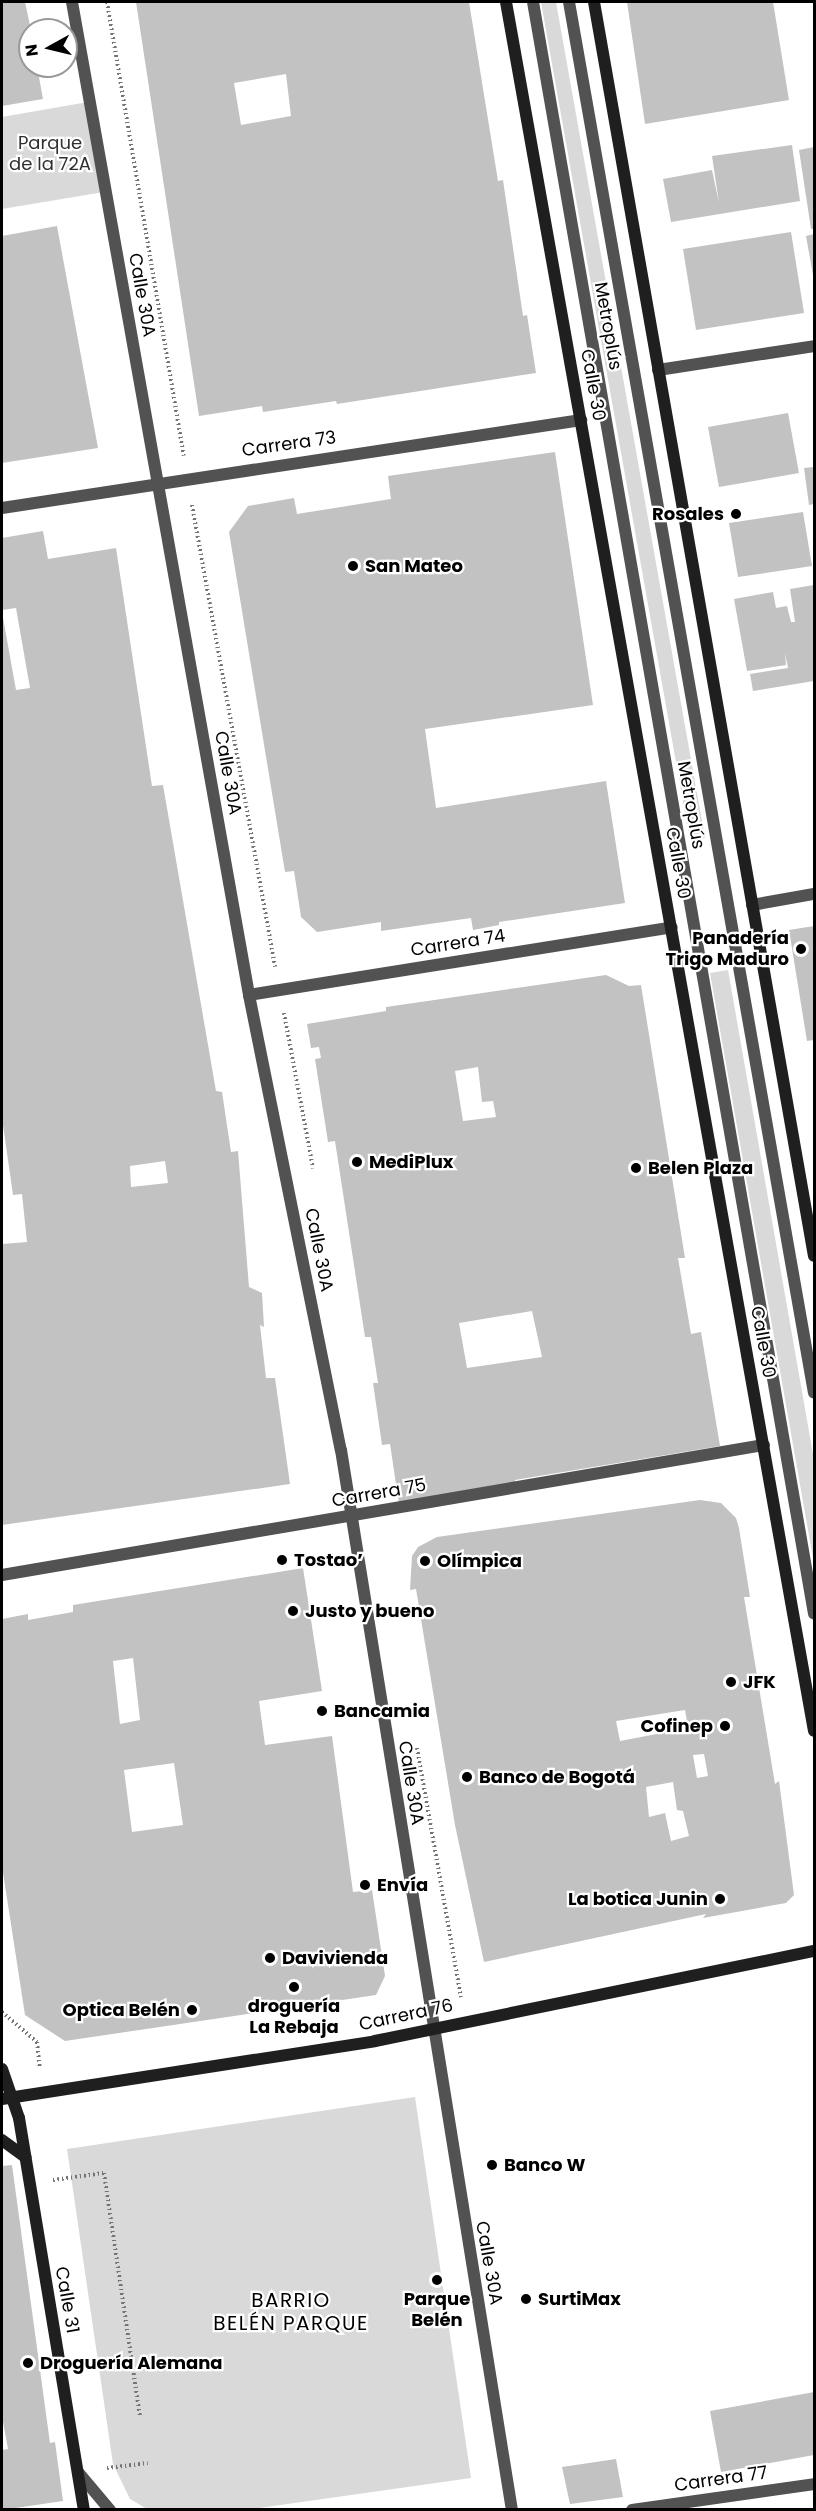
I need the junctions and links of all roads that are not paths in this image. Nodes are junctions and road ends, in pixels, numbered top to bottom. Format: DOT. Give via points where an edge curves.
graph roads {
  1 [pos="72,2"];
  2 [pos="506,2"];
  3 [pos="533,2"];
  4 [pos="570,2"];
  5 [pos="594,2"];
  6 [pos="814,346"];
  7 [pos="658,370"];
  8 [pos="581,420"];
  9 [pos="157,482"];
  10 [pos="2,508"];
  11 [pos="814,894"];
  12 [pos="752,905"];
  13 [pos="672,927"];
  14 [pos="249,995"];
  15 [pos="814,1256"];
  16 [pos="814,1393"];
  17 [pos="764,1445"];
  18 [pos="351,1517"];
  19 [pos="2,1575"];
  20 [pos="814,1614"];
  21 [pos="814,1731"];
  22 [pos="814,1951"];
  23 [pos="432,2027"];
  24 [pos="2,2069"];
  25 [pos="7,2098"];
  26 [pos="2,2140"];
  27 [pos="25,2157"];
  28 [pos="78,2472"];
  29 [pos="814,2484"];
  30 [pos="84,2510"];
  31 [pos="110,2510"];
  32 [pos="512,2510"];
  33 [pos="632,2510"];
  1 -- 9 [label="street, Calle 30A"];
  2 -- 8 [label="main road, Calle 30"];
  3 -- 20 [label="street, Metroplús"];
  4 -- 16 [label="street, Metroplús"];
  5 -- 7 [label="main road"];
  6 -- 7 [label="street"];
  7 -- 12 [label="main road"];
  8 -- 9 [label="street, Carrera 73"];
  8 -- 13 [label="main road, Calle 30"];
  9 -- 10 [label="street, Carrera 73"];
  9 -- 14 [label="street, Calle 30A"];
  11 -- 12 [label="street"];
  12 -- 15 [label="main road"];
  13 -- 14 [label="street, Carrera 74"];
  13 -- 17 [label="main road, Calle 30"];
  14 -- 18 [label="street, Calle 30A" via="341,1449"];
  17 -- 18 [label="street, Carrera 75"];
  17 -- 21 [label="main road, Calle 30"];
  18 -- 19 [label="street, Carrera 75"];
  18 -- 23 [label="street, Calle 30A"];
  22 -- 23 [label="main road, Carrera 76"];
  23 -- 25 [label="main road, Carrera 76" via="375,2041"];
  23 -- 32 [label="street, Calle 30A"];
  24 -- 25 [label="main road, Calle 31"];
  25 -- 27 [label="main road, Calle 31"];
  26 -- 27 [label="main road"];
  27 -- 28 [label="main road, Calle 31"];
  28 -- 30 [label="main road, Calle 31"];
  28 -- 31 [label="street"];
  29 -- 33 [label="street, Carrera 77"];
}
